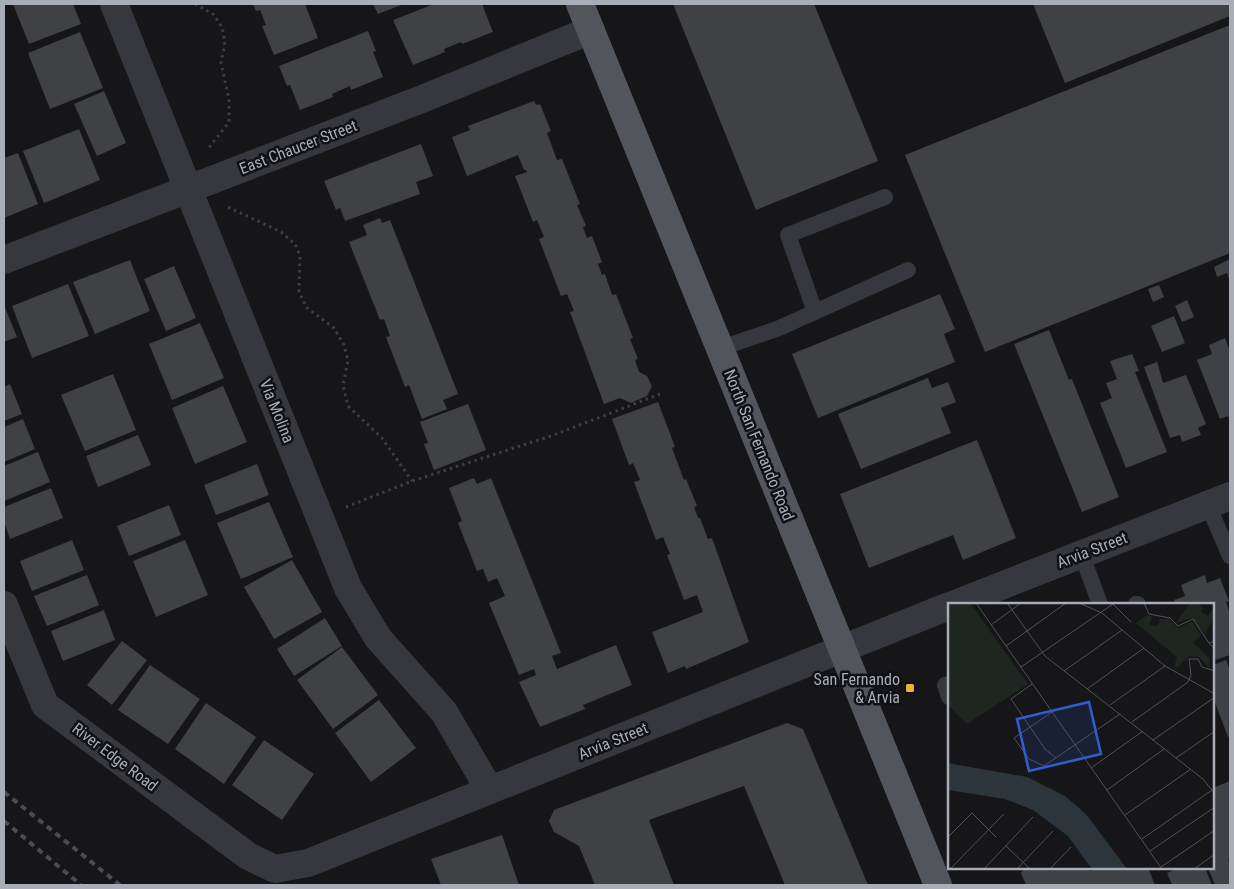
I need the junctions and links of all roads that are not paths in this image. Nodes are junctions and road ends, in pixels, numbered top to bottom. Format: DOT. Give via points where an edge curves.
graph roads {
  1 [pos="114,4"];
  2 [pos="580,4"];
  3 [pos="591,30"];
  4 [pos="188,190"];
  5 [pos="885,197"];
  6 [pos="4,260"];
  7 [pos="908,270"];
  8 [pos="815,312"];
  9 [pos="721,348"];
  10 [pos="1219,501"];
  11 [pos="1081,553"];
  12 [pos="1230,556"];
  13 [pos="993,597"];
  14 [pos="960,603"];
  15 [pos="1100,603"];
  16 [pos="4,604"];
  17 [pos="948,606"];
  18 [pos="841,648"];
  19 [pos="490,789"];
  20 [pos="276,869"];
  21 [pos="938,885"];
  1 -- 4 [label="street, Via Molina"];
  2 -- 3 [label="main road, North San Fernando Road"];
  3 -- 4 [label="street, East Chaucer Street"];
  3 -- 9 [label="main road, North San Fernando Road"];
  4 -- 6 [label="street, East Chaucer Street"];
  4 -- 19 [label="street, Via Molina" via="348,588 378,638 444,712"];
  5 -- 8 [label="lane" via="788,235"];
  7 -- 8 [label="lane"];
  8 -- 9 [label="lane"];
  9 -- 18 [label="main road, North San Fernando Road"];
  10 -- 11 [label="street, Arvia Street"];
  10 -- 12 [label="lane"];
  11 -- 13 [label="street, Arvia Street"];
  11 -- 15 [label="lane"];
  13 -- 14 [label="street, Arvia Street"];
  16 -- 20 [label="street, River Edge Road" via="45,705 248,856"];
  17 -- 18 [label="street, Arvia Street"];
  18 -- 19 [label="street, Arvia Street"];
  18 -- 21 [label="main road, North San Fernando Road"];
  19 -- 20 [label="street, Arvia Street" via="308,863"];
}
